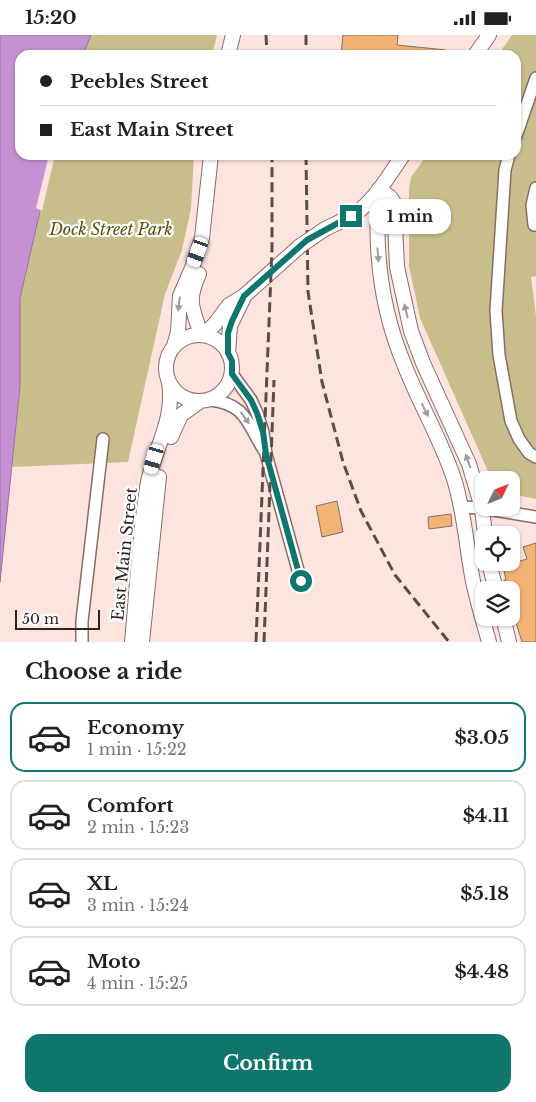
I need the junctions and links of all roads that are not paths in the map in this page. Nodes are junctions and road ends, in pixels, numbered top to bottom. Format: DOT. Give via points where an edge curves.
graph roads {
  1 [pos="233,35"];
  2 [pos="489,35"];
  3 [pos="229,50"];
  4 [pos="478,50"];
  5 [pos="536,78"];
  6 [pos="521,122"];
  7 [pos="210,160"];
  8 [pos="218,160"];
  9 [pos="399,160"];
  10 [pos="508,160"];
  11 [pos="536,188"];
  12 [pos="379,189"];
  13 [pos="534,225"];
  14 [pos="244,296"];
  15 [pos="202,335"];
  16 [pos="174,347"];
  17 [pos="228,353"];
  18 [pos="423,363"];
  19 [pos="406,370"];
  20 [pos="232,374"];
  21 [pos="169,383"];
  22 [pos="204,401"];
  23 [pos="103,439"];
  24 [pos="266,454"];
  25 [pos="536,457"];
  26 [pos="475,482"];
  27 [pos="462,507"];
  28 [pos="475,508"];
  29 [pos="520,514"];
  30 [pos="536,517"];
  31 [pos="301,581"];
  32 [pos="506,626"];
  33 [pos="82,642"];
  34 [pos="132,642"];
  35 [pos="142,642"];
  36 [pos="489,642"];
  37 [pos="510,642"];
  1 -- 3 [label="main road"];
  2 -- 4 [label="main road"];
  5 -- 6 [label="street"];
  7 -- 16 [label="main road, one-way" via="202,238 180,296"];
  8 -- 15 [label="main road" via="211,237 191,295 193,315"];
  9 -- 12 [label="main road"];
  10 -- 25 [label="street" via="496,287 499,355 510,421 518,439"];
  11 -- 13 [label="street" via="532,205"];
  12 -- 14 [label="main road, bridge" via="360,210 300,246"];
  18 -- 12 [label="main road, one-way" via="411,331 398,274 394,203"];
  12 -- 19 [label="main road, one-way" via="376,221 382,289"];
  14 -- 15 [label="main road" via="229,305 219,320"];
  14 -- 17 [label="main road" via="230,326"];
  15 -- 16 [label="main road" via="184,339"];
  15 -- 17 [label="main road" via="215,339"];
  16 -- 21 [label="main road" via="166,368"];
  17 -- 20 [label="main road"];
  18 -- 19 [label="street"];
  26 -- 18 [label="main road, one-way" via="460,441"];
  19 -- 27 [label="main road, one-way" via="443,448"];
  20 -- 22 [label="main road" via="224,390"];
  20 -- 24 [label="street" via="254,406"];
  21 -- 22 [label="main road" via="178,394 192,401"];
  21 -- 34 [label="main road, East Main Street" via="170,412 147,490"];
  22 -- 24 [label="street, one-way" via="228,403 241,411"];
  22 -- 35 [label="main road, East Main Street" via="189,408 179,419 161,467"];
  23 -- 33 [label="street"];
  24 -- 31 [label="street"];
  27 -- 28 [label="street"];
  27 -- 36 [label="main road" via="472,579"];
  29 -- 30 [label="street"];
  32 -- 37 [label="main road"];
}
